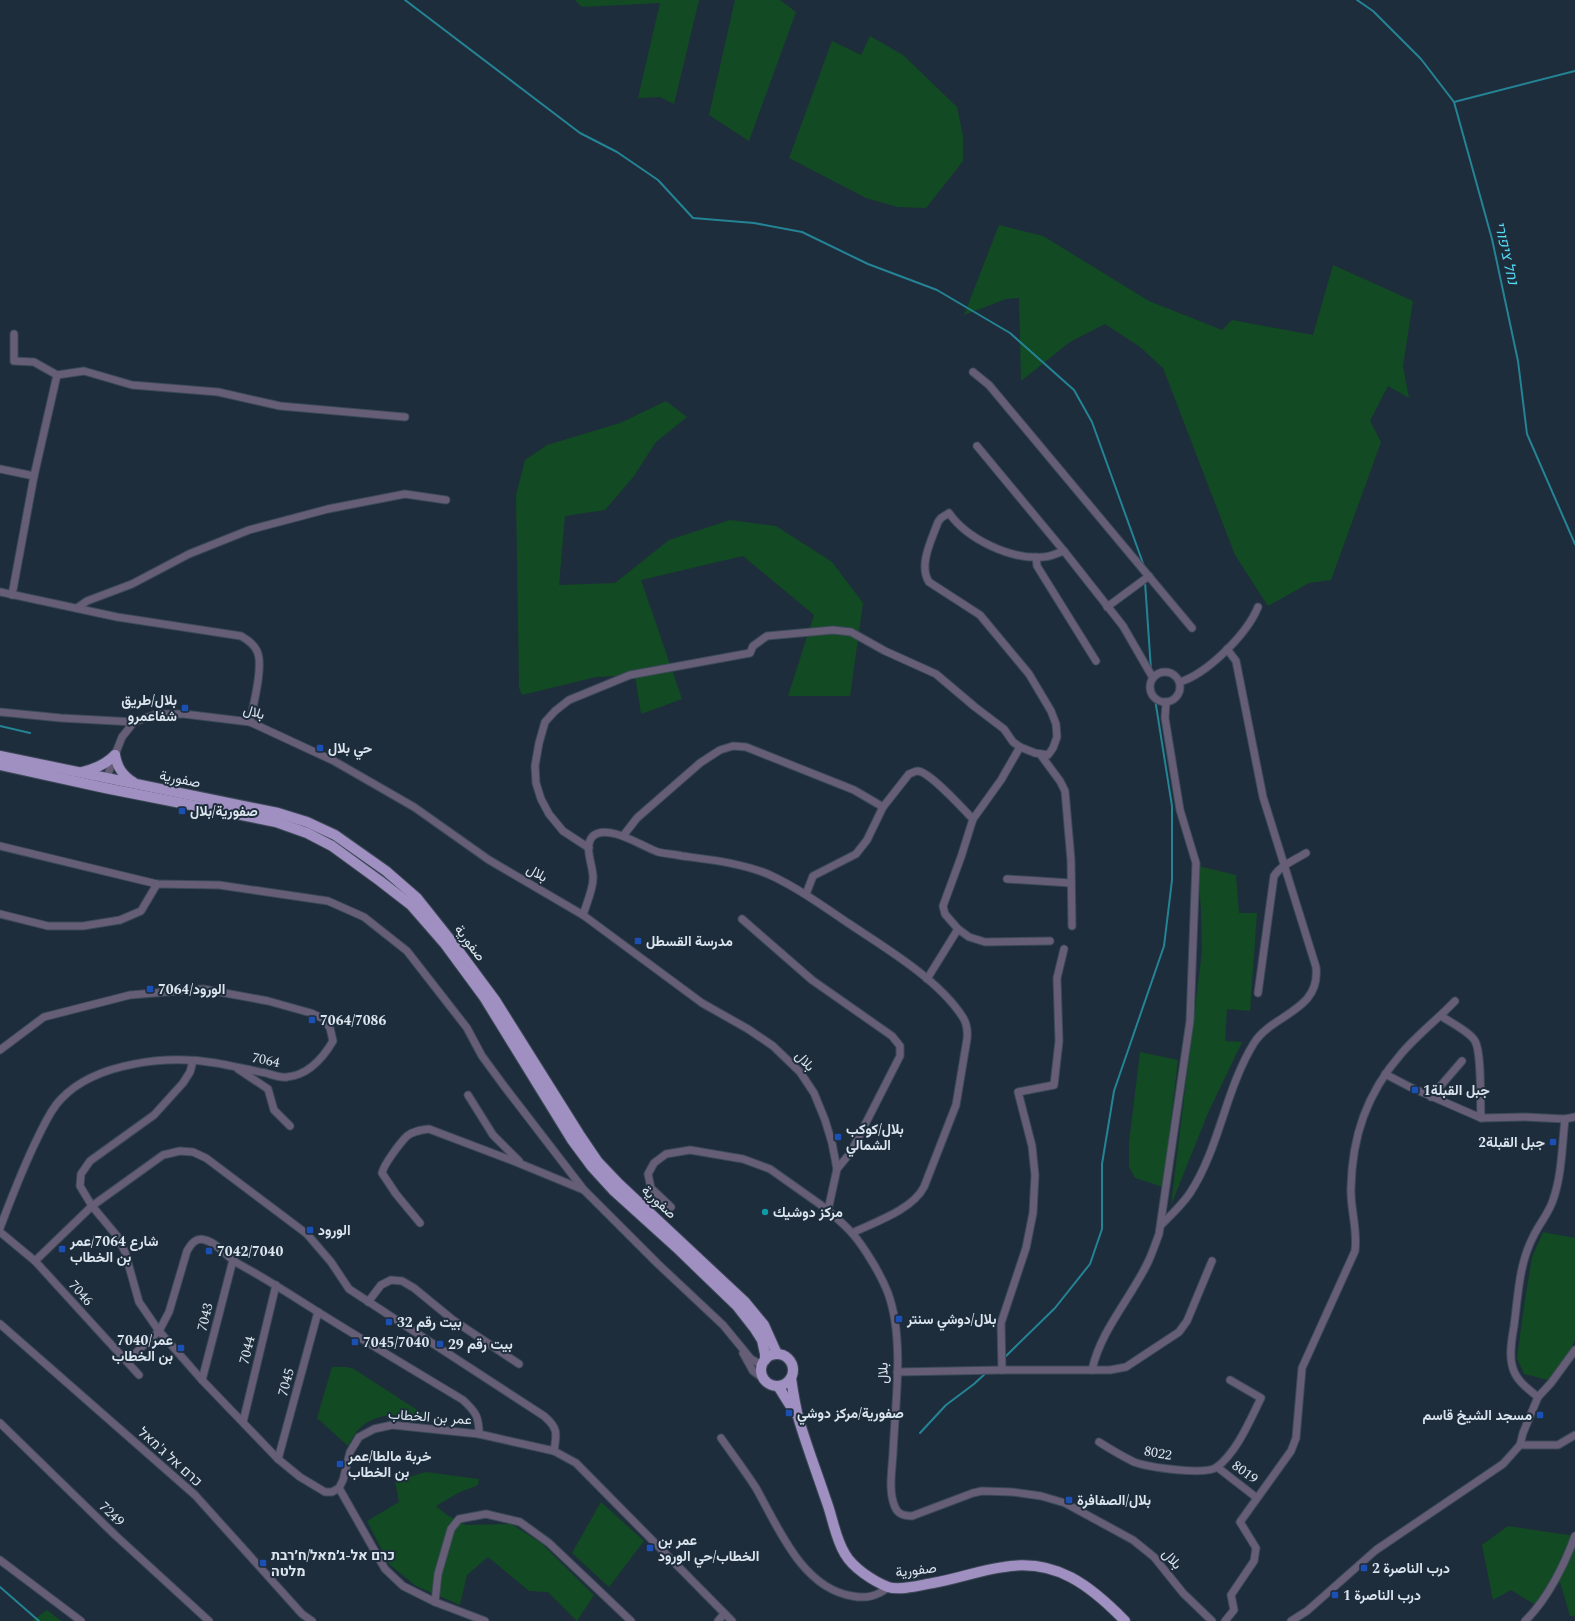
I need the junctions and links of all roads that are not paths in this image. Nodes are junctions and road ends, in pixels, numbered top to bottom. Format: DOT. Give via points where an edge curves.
graph roads {
  1 [pos="14,334"];
  2 [pos="973,372"];
  3 [pos="57,375"];
  4 [pos="405,417"];
  5 [pos="977,446"];
  6 [pos="0,469"];
  7 [pos="34,476"];
  8 [pos="446,500"];
  9 [pos="1064,551"];
  10 [pos="1036,557"];
  11 [pos="1149,576"];
  12 [pos="0,592"];
  13 [pos="12,595"];
  14 [pos="1107,607"];
  15 [pos="1258,607"];
  16 [pos="77,608"];
  17 [pos="1192,628"];
  18 [pos="1227,649"];
  19 [pos="1096,661"];
  20 [pos="1153,678"];
  21 [pos="1180,682"];
  22 [pos="1166,702"];
  23 [pos="0,712"];
  24 [pos="134,722"];
  25 [pos="250,722"];
  26 [pos="1020,747"];
  27 [pos="1040,754"];
  28 [pos="115,755"];
  29 [pos="0,756"];
  30 [pos="0,765"];
  31 [pos="79,772"];
  32 [pos="106,783"];
  33 [pos="137,784"];
  34 [pos="883,807"];
  35 [pos="973,819"];
  36 [pos="623,836"];
  37 [pos="0,846"];
  38 [pos="589,848"];
  39 [pos="1306,854"];
  40 [pos="1283,866"];
  41 [pos="1007,879"];
  42 [pos="1071,883"];
  43 [pos="157,884"];
  44 [pos="806,894"];
  45 [pos="0,914"];
  46 [pos="583,915"];
  47 [pos="742,919"];
  48 [pos="1072,926"];
  49 [pos="958,929"];
  50 [pos="1050,941"];
  51 [pos="1064,949"];
  52 [pos="927,979"];
  53 [pos="1258,992"];
  54 [pos="1455,1001"];
  55 [pos="1441,1016"];
  56 [pos="0,1050"];
  57 [pos="193,1061"];
  58 [pos="1462,1061"];
  59 [pos="237,1068"];
  60 [pos="1385,1074"];
  61 [pos="468,1095"];
  62 [pos="1431,1097"];
  63 [pos="1575,1117"];
  64 [pos="1481,1118"];
  65 [pos="1565,1119"];
  66 [pos="290,1126"];
  67 [pos="522,1164"];
  68 [pos="837,1169"];
  69 [pos="584,1190"];
  70 [pos="92,1206"];
  71 [pos="671,1207"];
  72 [pos="828,1210"];
  73 [pos="420,1223"];
  74 [pos="1161,1225"];
  75 [pos="0,1228"];
  76 [pos="0,1232"];
  77 [pos="852,1233"];
  78 [pos="233,1260"];
  79 [pos="1212,1261"];
  80 [pos="35,1262"];
  81 [pos="276,1285"];
  82 [pos="368,1302"];
  83 [pos="318,1312"];
  84 [pos="0,1324"];
  85 [pos="159,1331"];
  86 [pos="740,1347"];
  87 [pos="1575,1350"];
  88 [pos="777,1354"];
  89 [pos="127,1361"];
  90 [pos="764,1362"];
  91 [pos="519,1364"];
  92 [pos="1002,1370"];
  93 [pos="1092,1370"];
  94 [pos="897,1372"];
  95 [pos="139,1375"];
  96 [pos="791,1378"];
  97 [pos="764,1379"];
  98 [pos="202,1380"];
  99 [pos="1230,1380"];
  100 [pos="778,1386"];
  101 [pos="1538,1397"];
  102 [pos="798,1418"];
  103 [pos="243,1422"];
  104 [pos="0,1423"];
  105 [pos="479,1434"];
  106 [pos="1575,1435"];
  107 [pos="721,1438"];
  108 [pos="1099,1442"];
  109 [pos="1520,1445"];
  110 [pos="554,1451"];
  111 [pos="278,1459"];
  112 [pos="1217,1467"];
  113 [pos="338,1488"];
  114 [pos="1257,1498"];
  115 [pos="1575,1536"];
  116 [pos="0,1560"];
  117 [pos="889,1587"];
  118 [pos="435,1602"];
  119 [pos="724,1614"];
  120 [pos="82,1621"];
  121 [pos="209,1621"];
  122 [pos="312,1621"];
  123 [pos="485,1621"];
  124 [pos="631,1621"];
  125 [pos="718,1621"];
  126 [pos="732,1621"];
  127 [pos="1126,1621"];
  128 [pos="1212,1621"];
  129 [pos="1225,1621"];
  130 [pos="1291,1621"];
  131 [pos="1525,1621"];
  1 -- 3 [label="street" via="14,360 34,362"];
  2 -- 11 [label="street" via="989,385"];
  3 -- 4 [label="street" via="84,371 132,385 218,392 280,406"];
  3 -- 7 [label="street"];
  5 -- 9 [label="street"];
  6 -- 7 [label="street"];
  7 -- 13 [label="street"];
  8 -- 16 [label="street" via="405,494 328,509 249,530 189,554 132,584 87,601"];
  9 -- 10 [label="street"];
  9 -- 14 [label="street"];
  10 -- 19 [label="street" via="1037,566"];
  10 -- 27 [label="street" via="1008,553 993,546 962,529 949,513 938,522 925,562 925,577 980,615 1029,674 1056,724 1053,748 1048,755"];
  11 -- 14 [label="street"];
  11 -- 17 [label="street"];
  12 -- 13 [label="street"];
  13 -- 16 [label="street"];
  14 -- 20 [label="street" via="1123,626"];
  15 -- 18 [label="street" via="1254,617"];
  16 -- 25 [label="street" via="117,617 241,636 250,641 258,652 259,672"];
  18 -- 21 [label="street" via="1205,668"];
  18 -- 40 [label="street" via="1236,662 1263,797"];
  20 -- 21 [label="street" via="1165,672 1174,674"];
  20 -- 22 [label="street" via="1150,689 1152,694 1155,699"];
  21 -- 22 [label="street" via="1181,688 1176,698"];
  22 -- 74 [label="street" via="1165,718 1180,810 1196,863 1190,1022"];
  23 -- 24 [label="street"];
  24 -- 25 [label="street, بلال" via="157,714 184,714"];
  24 -- 28 [label="street" via="122,737"];
  25 -- 46 [label="street, بلال" via="334,761 414,807 489,860"];
  26 -- 27 [label="street"];
  26 -- 35 [label="street" via="1001,780"];
  26 -- 38 [label="street" via="1004,729 936,674 851,632 833,630 768,636 753,646 750,654 630,675 569,700 545,722 535,766 536,783 541,799 549,814 564,831"];
  27 -- 42 [label="street" via="1065,791"];
  28 -- 31 [label="main road" via="100,766"];
  28 -- 32 [label="street"];
  28 -- 33 [label="main road" via="122,773"];
  29 -- 31 [label="main road, صفورية"];
  30 -- 32 [label="main road, صفورية"];
  31 -- 32 [label="main road, صفورية"];
  32 -- 33 [label="main road, صفورية"];
  32 -- 90 [label="main road, صفورية" via="276,822 307,833 332,846 411,905 445,944 484,997 572,1140 592,1167 613,1190 737,1306 762,1340"];
  33 -- 88 [label="main road, صفورية" via="278,813 307,822 335,835 392,875 417,898 495,1000 598,1162 745,1302 764,1325"];
  34 -- 35 [label="street" via="909,774 919,771 943,789"];
  34 -- 36 [label="street" via="847,788 746,747 733,746 720,750 700,763 637,818"];
  34 -- 44 [label="street" via="868,840 856,854 813,876"];
  35 -- 49 [label="street" via="943,906 945,914"];
  36 -- 38 [label="street" via="598,834 592,837"];
  36 -- 44 [label="street" via="658,852 738,864 770,875"];
  37 -- 43 [label="street"];
  38 -- 46 [label="street" via="594,878"];
  39 -- 40 [label="street"];
  40 -- 53 [label="street" via="1274,876 1272,886"];
  40 -- 74 [label="street" via="1316,968 1315,985 1310,996 1254,1042 1230,1091 1214,1142 1194,1186"];
  41 -- 42 [label="street"];
  42 -- 48 [label="street"];
  43 -- 45 [label="street" via="142,911 120,920 83,926 48,926"];
  43 -- 69 [label="street" via="220,885 328,901 364,917 407,951 467,1028 482,1056 504,1086"];
  44 -- 52 [label="street" via="900,957"];
  46 -- 68 [label="street, بلال" via="702,1003 773,1046 800,1072 814,1093 825,1120"];
  47 -- 68 [label="street" via="812,980 892,1036 900,1046 900,1056 852,1152"];
  49 -- 50 [label="street" via="969,937 985,942"];
  49 -- 52 [label="street"];
  51 -- 92 [label="street" via="1057,978 1059,1041 1054,1085 1018,1092 1032,1146 1035,1175 1034,1213 1026,1248 1001,1323"];
  52 -- 77 [label="street" via="949,999 963,1016 968,1028 956,1105 920,1194 899,1210"];
  54 -- 55 [label="street"];
  55 -- 60 [label="street" via="1401,1053"];
  55 -- 64 [label="street" via="1471,1035 1475,1041 1479,1055"];
  56 -- 59 [label="street, 7064" via="44,1017 130,995 203,989 268,1001 311,1013 324,1019 330,1028 333,1041 323,1058 302,1073 286,1077"];
  57 -- 59 [label="street, 7064"];
  57 -- 70 [label="street" via="183,1083 154,1116 90,1161 81,1174 80,1186"];
  57 -- 75 [label="street, 7064" via="159,1061 110,1070 76,1087 61,1099 49,1116 23,1168"];
  58 -- 62 [label="street"];
  59 -- 66 [label="street" via="268,1089 274,1110"];
  60 -- 62 [label="street"];
  60 -- 114 [label="street" via="1372,1093 1354,1152 1351,1189 1357,1237 1356,1251 1302,1368 1296,1438 1291,1451"];
  61 -- 67 [label="street" via="493,1135"];
  62 -- 64 [label="street"];
  63 -- 65 [label="street"];
  64 -- 65 [label="street"];
  65 -- 101 [label="street" via="1558,1185 1546,1217 1533,1237 1522,1268 1511,1350 1516,1375 1524,1386"];
  67 -- 69 [label="street"];
  67 -- 73 [label="street" via="429,1129 408,1136 384,1166 382,1173"];
  68 -- 72 [label="street, بلال"];
  69 -- 86 [label="street" via="722,1325"];
  70 -- 80 [label="street"];
  70 -- 82 [label="street" via="163,1155 180,1151 193,1152 206,1158 307,1234 331,1262 349,1289"];
  70 -- 85 [label="street" via="117,1236 125,1252 140,1302"];
  71 -- 72 [label="street" via="651,1188 648,1174 654,1163 666,1154 690,1150 742,1159 770,1169"];
  72 -- 77 [label="street, بلال"];
  74 -- 93 [label="street" via="1149,1260 1102,1341"];
  76 -- 80 [label="street, 7046"];
  77 -- 94 [label="street, بلال" via="878,1272 888,1294 896,1331"];
  78 -- 81 [label="street"];
  78 -- 85 [label="street" via="208,1240 196,1240 190,1244 169,1312"];
  78 -- 98 [label="street, 7043"];
  79 -- 93 [label="street" via="1187,1321 1179,1332 1126,1367"];
  80 -- 89 [label="street, 7046"];
  81 -- 83 [label="street"];
  81 -- 103 [label="street, 7044"];
  82 -- 91 [label="street" via="381,1285 392,1280 402,1281 453,1320"];
  82 -- 110 [label="street" via="544,1416 552,1423 557,1433"];
  83 -- 105 [label="street" via="463,1400 474,1410 479,1422"];
  83 -- 111 [label="street, 7045"];
  84 -- 122 [label="street, כרם אל ג'מאל" via="194,1495 302,1614"];
  85 -- 89 [label="street"];
  85 -- 98 [label="street"];
  86 -- 90 [label="street" via="751,1359"];
  86 -- 97 [label="street" via="753,1371"];
  87 -- 101 [label="street" via="1551,1384"];
  88 -- 90 [label="main road"];
  88 -- 96 [label="main road" via="791,1362"];
  89 -- 95 [label="street, 7046"];
  90 -- 97 [label="main road" via="761,1369"];
  92 -- 93 [label="street"];
  92 -- 94 [label="street"];
  94 -- 128 [label="street, بلال" via="891,1490 896,1510 900,1514 912,1516 982,1491 1042,1496 1065,1503 1133,1540 1154,1557 1183,1593"];
  96 -- 100 [label="main road"];
  96 -- 102 [label="main road, صفورية"];
  97 -- 100 [label="main road"];
  98 -- 103 [label="street"];
  99 -- 112 [label="street" via="1261,1398 1241,1437"];
  100 -- 102 [label="main road, صفورية"];
  101 -- 109 [label="street"];
  102 -- 117 [label="main road, صفورية" via="845,1555 858,1568"];
  103 -- 111 [label="street"];
  104 -- 121 [label="street, 7249" via="115,1535"];
  105 -- 110 [label="street, عمر بن الخطاب"];
  105 -- 113 [label="street, عمر بن الخطاب" via="392,1425 374,1428 359,1436 354,1444"];
  106 -- 109 [label="street" via="1558,1445"];
  107 -- 117 [label="street" via="755,1487 796,1557 814,1577 830,1590 860,1598 880,1594"];
  108 -- 112 [label="street, 8022" via="1134,1462 1149,1466 1190,1471 1211,1470"];
  109 -- 130 [label="street" via="1503,1464 1376,1550 1307,1611"];
  110 -- 119 [label="street, عمر بن الخطاب" via="576,1463"];
  111 -- 113 [label="street" via="316,1488 325,1492 332,1492"];
  112 -- 114 [label="street, 8019"];
  113 -- 118 [label="street" via="385,1568 403,1586"];
  114 -- 129 [label="street" via="1240,1522 1256,1548 1254,1561 1231,1595 1234,1610"];
  115 -- 131 [label="street" via="1567,1559 1553,1583"];
  116 -- 120 [label="street"];
  117 -- 127 [label="main road, صفورية" via="910,1587 1004,1566 1028,1566 1055,1570 1068,1575 1108,1603"];
  118 -- 123 [label="street"];
  118 -- 124 [label="street" via="438,1574 451,1529 459,1519 486,1514 520,1522 549,1542"];
  119 -- 125 [label="street"];
  119 -- 126 [label="street, عمر بن الخطاب"];
}
